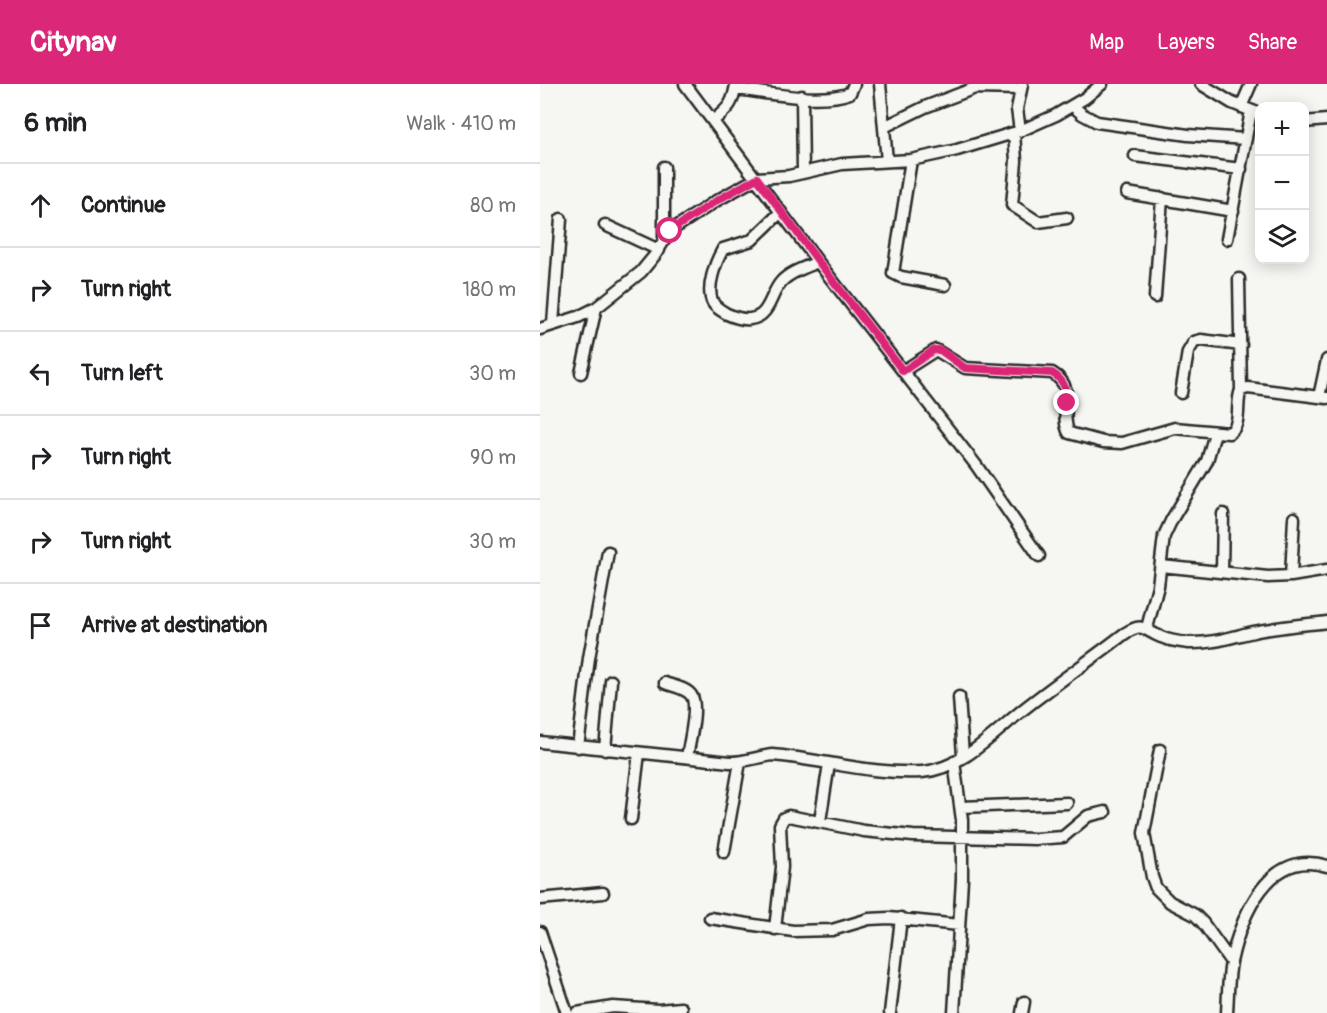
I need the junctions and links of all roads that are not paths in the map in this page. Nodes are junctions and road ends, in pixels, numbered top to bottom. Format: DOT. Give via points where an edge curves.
graph roads {
  1 [pos="685,84"];
  2 [pos="854,84"];
  3 [pos="880,84"];
  4 [pos="1102,84"];
  5 [pos="1201,84"];
  6 [pos="1251,84"];
  7 [pos="1021,86"];
  8 [pos="736,87"];
  9 [pos="802,96"];
  10 [pos="1073,106"];
  11 [pos="1251,111"];
  12 [pos="1327,120"];
  13 [pos="713,121"];
  14 [pos="1309,122"];
  15 [pos="884,127"];
  16 [pos="1017,132"];
  17 [pos="1246,139"];
  18 [pos="1135,156"];
  19 [pos="911,160"];
  20 [pos="887,162"];
  21 [pos="664,167"];
  22 [pos="1241,169"];
  23 [pos="803,172"];
  24 [pos="757,178"];
  25 [pos="1127,193"];
  26 [pos="1162,198"];
  27 [pos="1233,211"];
  28 [pos="781,212"];
  29 [pos="561,219"];
  30 [pos="1067,219"];
  31 [pos="605,225"];
  32 [pos="1227,238"];
  33 [pos="664,239"];
  34 [pos="658,250"];
  35 [pos="818,261"];
  36 [pos="1239,279"];
  37 [pos="945,285"];
  38 [pos="1155,297"];
  39 [pos="596,308"];
  40 [pos="553,324"];
  41 [pos="540,329"];
  42 [pos="1241,345"];
  43 [pos="1327,360"];
  44 [pos="903,371"];
  45 [pos="581,373"];
  46 [pos="1241,390"];
  47 [pos="1181,393"];
  48 [pos="1323,397"];
  49 [pos="1215,433"];
  50 [pos="1223,514"];
  51 [pos="1294,518"];
  52 [pos="608,552"];
  53 [pos="1039,556"];
  54 [pos="1161,566"];
  55 [pos="1327,570"];
  56 [pos="1222,572"];
  57 [pos="1291,576"];
  58 [pos="1327,622"];
  59 [pos="1147,628"];
  60 [pos="611,681"];
  61 [pos="665,683"];
  62 [pos="959,697"];
  63 [pos="540,742"];
  64 [pos="578,747"];
  65 [pos="605,750"];
  66 [pos="1160,750"];
  67 [pos="639,753"];
  68 [pos="687,757"];
  69 [pos="959,759"];
  70 [pos="740,762"];
  71 [pos="829,764"];
  72 [pos="1067,803"];
  73 [pos="961,807"];
  74 [pos="1105,812"];
  75 [pos="631,819"];
  76 [pos="820,821"];
  77 [pos="962,839"];
  78 [pos="724,852"];
  79 [pos="1327,866"];
  80 [pos="603,893"];
  81 [pos="540,899"];
  82 [pos="710,918"];
  83 [pos="902,918"];
  84 [pos="959,925"];
  85 [pos="776,929"];
  86 [pos="540,932"];
  87 [pos="1231,962"];
  88 [pos="681,1008"];
  89 [pos="567,1013"];
  90 [pos="577,1013"];
  91 [pos="890,1013"];
  92 [pos="954,1013"];
  93 [pos="1227,1013"];
  1 -- 13 [label="street"];
  2 -- 9 [label="street" via="850,93 839,97"];
  3 -- 15 [label="street"];
  4 -- 10 [label="street"];
  5 -- 11 [label="street"];
  6 -- 11 [label="street"];
  7 -- 15 [label="street" via="964,90"];
  7 -- 16 [label="street"];
  8 -- 9 [label="street"];
  8 -- 13 [label="street" via="732,104"];
  9 -- 23 [label="street"];
  10 -- 16 [label="street"];
  10 -- 17 [label="street" via="1097,122"];
  11 -- 17 [label="street"];
  12 -- 14 [label="street"];
  13 -- 24 [label="street"];
  15 -- 20 [label="street"];
  16 -- 19 [label="street"];
  16 -- 30 [label="street" via="1012,205 1038,222"];
  17 -- 22 [label="street"];
  18 -- 22 [label="street"];
  19 -- 20 [label="street"];
  19 -- 37 [label="street" via="893,273"];
  20 -- 23 [label="street" via="842,164"];
  21 -- 33 [label="street"];
  22 -- 27 [label="street"];
  23 -- 24 [label="street"];
  24 -- 28 [label="street"];
  24 -- 33 [label="street" via="692,216"];
  25 -- 26 [label="street"];
  26 -- 27 [label="street"];
  26 -- 38 [label="street"];
  27 -- 32 [label="street"];
  28 -- 35 [label="street"];
  28 -- 35 [label="street" via="752,240 723,249 710,291 713,303 734,317 757,318 781,281"];
  29 -- 40 [label="street"];
  31 -- 34 [label="street"];
  33 -- 34 [label="street"];
  34 -- 39 [label="street" via="641,272"];
  35 -- 44 [label="street"];
  36 -- 42 [label="street"];
  39 -- 40 [label="street" via="579,318"];
  39 -- 45 [label="street"];
  40 -- 41 [label="street"];
  42 -- 46 [label="street"];
  42 -- 47 [label="street" via="1194,342 1188,352"];
  43 -- 48 [label="street"];
  44 -- 49 [label="street" via="936,350 965,368 1052,373 1059,377 1067,393 1069,433 1103,442 1122,443 1175,428"];
  44 -- 53 [label="street" via="976,465"];
  46 -- 48 [label="street" via="1259,388"];
  46 -- 49 [label="street" via="1234,430"];
  49 -- 54 [label="street" via="1207,461 1164,536"];
  50 -- 56 [label="street"];
  51 -- 57 [label="street"];
  52 -- 64 [label="street"];
  54 -- 56 [label="street"];
  54 -- 59 [label="street"];
  55 -- 57 [label="street"];
  56 -- 57 [label="street"];
  58 -- 59 [label="street" via="1197,643 1159,637"];
  59 -- 69 [label="street" via="1136,627 1124,634"];
  60 -- 65 [label="street"];
  61 -- 68 [label="street" via="687,691 693,698"];
  62 -- 69 [label="street"];
  63 -- 64 [label="street"];
  64 -- 65 [label="street"];
  65 -- 67 [label="street"];
  66 -- 87 [label="street" via="1144,833 1152,877 1162,896 1203,923"];
  67 -- 68 [label="street"];
  67 -- 75 [label="street"];
  68 -- 70 [label="street"];
  69 -- 71 [label="street" via="934,770 910,772"];
  69 -- 73 [label="street"];
  70 -- 71 [label="street" via="772,755"];
  70 -- 78 [label="street"];
  71 -- 76 [label="street"];
  72 -- 73 [label="street"];
  73 -- 77 [label="street"];
  74 -- 77 [label="street" via="1088,816 1070,833 1055,839"];
  76 -- 77 [label="street" via="864,831"];
  76 -- 85 [label="street" via="793,816 782,821 782,876"];
  77 -- 84 [label="street"];
  79 -- 87 [label="street" via="1305,862 1290,865 1265,884 1247,914"];
  80 -- 81 [label="street"];
  82 -- 85 [label="street"];
  83 -- 84 [label="street"];
  83 -- 85 [label="street" via="869,919 832,930"];
  83 -- 91 [label="street"];
  84 -- 92 [label="street"];
  86 -- 89 [label="street"];
  87 -- 93 [label="street"];
  88 -- 90 [label="street" via="613,1007"];
}
